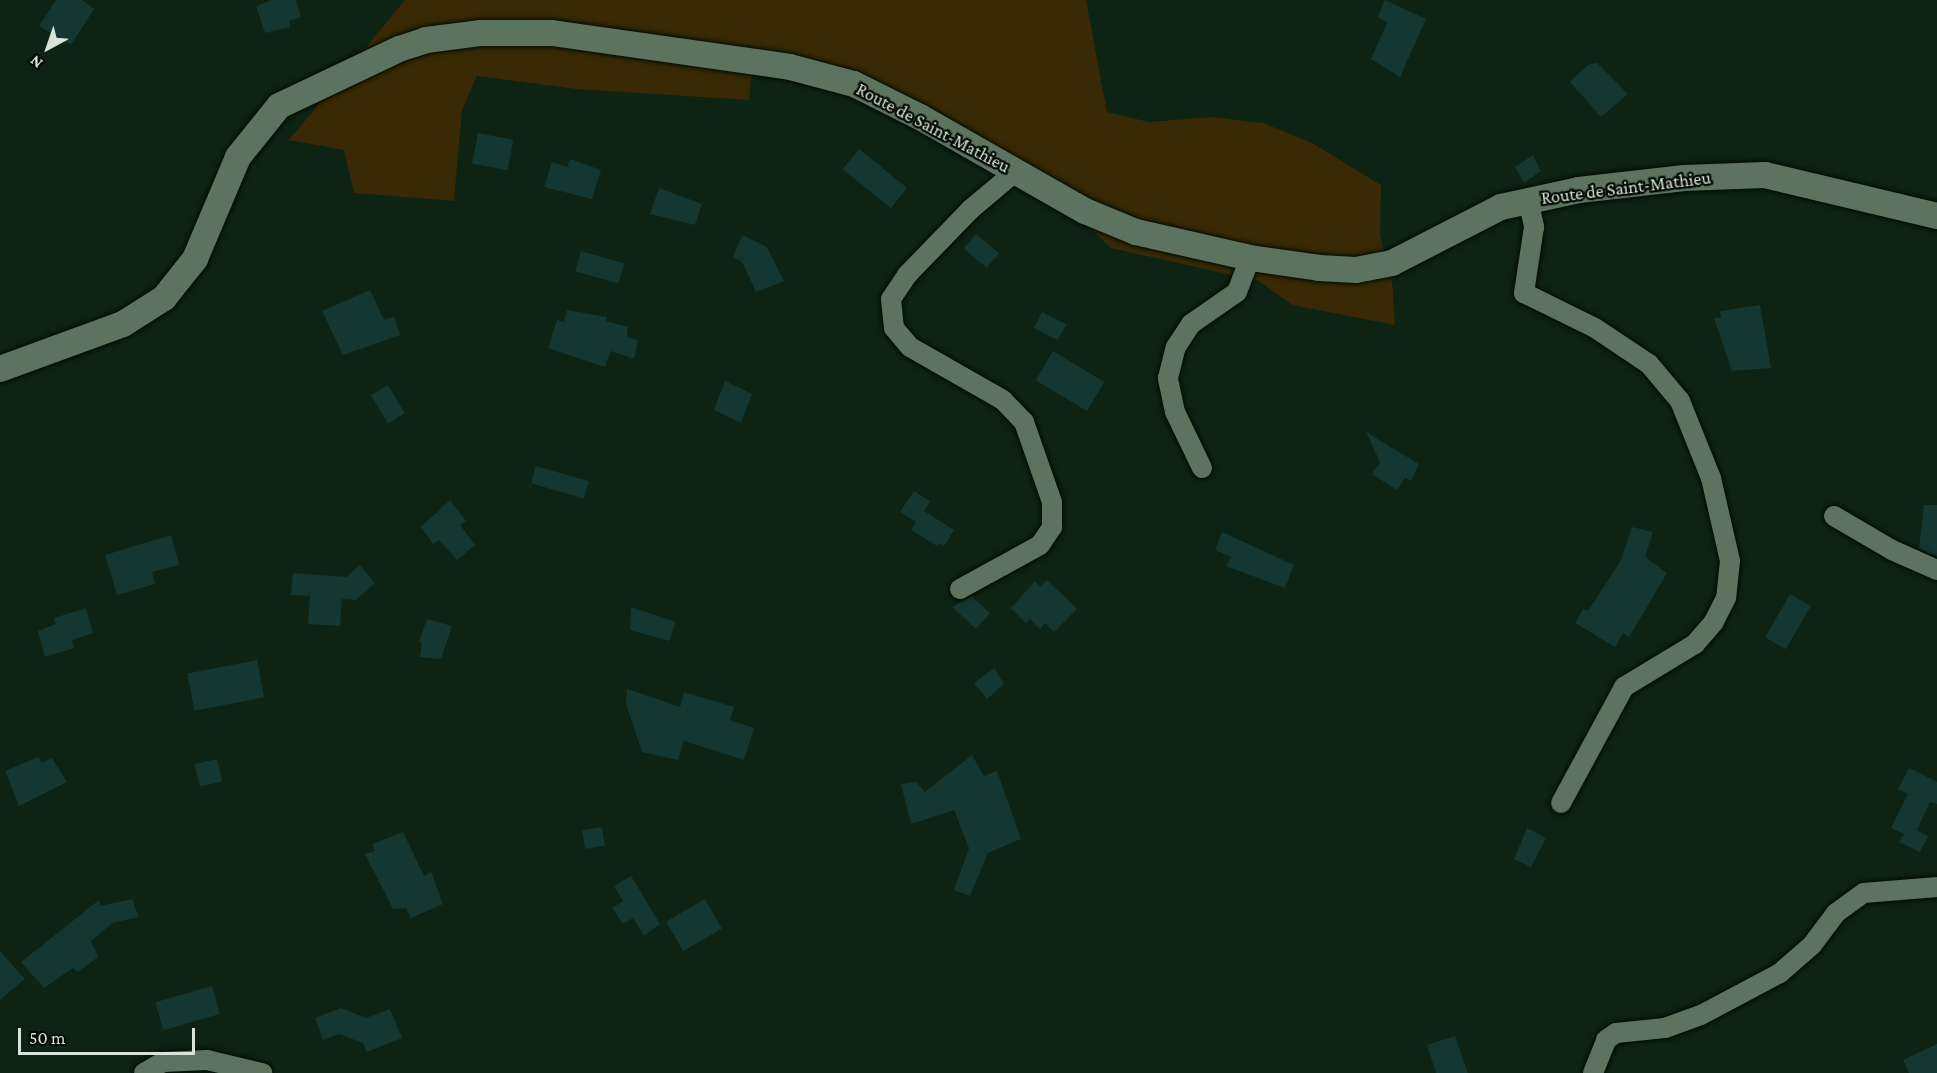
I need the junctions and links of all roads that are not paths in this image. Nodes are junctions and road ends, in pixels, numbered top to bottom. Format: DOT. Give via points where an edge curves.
graph roads {
  1 [pos="1015,172"];
  2 [pos="1528,200"];
  3 [pos="1937,216"];
  4 [pos="1250,258"];
  5 [pos="0,369"];
  6 [pos="1202,468"];
  7 [pos="1834,516"];
  8 [pos="1937,570"];
  9 [pos="960,589"];
  10 [pos="1561,803"];
  11 [pos="1937,887"];
  12 [pos="207,1067"];
  13 [pos="144,1073"];
  14 [pos="262,1073"];
  15 [pos="1593,1073"];
  1 -- 4 [label="street, Route de Saint-Mathieu" via="1085,211 1136,232"];
  1 -- 5 [label="street, Route de Saint-Mathieu" via="854,84 790,67 552,33 480,33 426,40 279,106 238,157 195,259 164,298 123,324"];
  1 -- 9 [label="street" via="970,209 907,275 891,299 894,327 910,346 1003,400 1024,422 1052,502 1052,526 1040,545"];
  2 -- 3 [label="street, Route de Saint-Mathieu" via="1674,180 1765,174"];
  2 -- 4 [label="street, Route de Saint-Mathieu" via="1501,207 1392,263 1356,270"];
  2 -- 10 [label="street" via="1534,227 1524,293 1596,328 1649,364 1680,401 1711,478 1730,561 1726,598 1714,622 1695,644 1624,687"];
  4 -- 6 [label="street" via="1237,292 1191,324 1176,347 1168,378 1175,412"];
  7 -- 8 [label="street" via="1892,550"];
  11 -- 15 [label="street" via="1864,892 1836,914 1812,945 1780,973 1701,1015 1665,1028 1616,1033 1606,1040"];
  12 -- 13 [label="street" via="163,1062"];
  12 -- 14 [label="street"];
}
